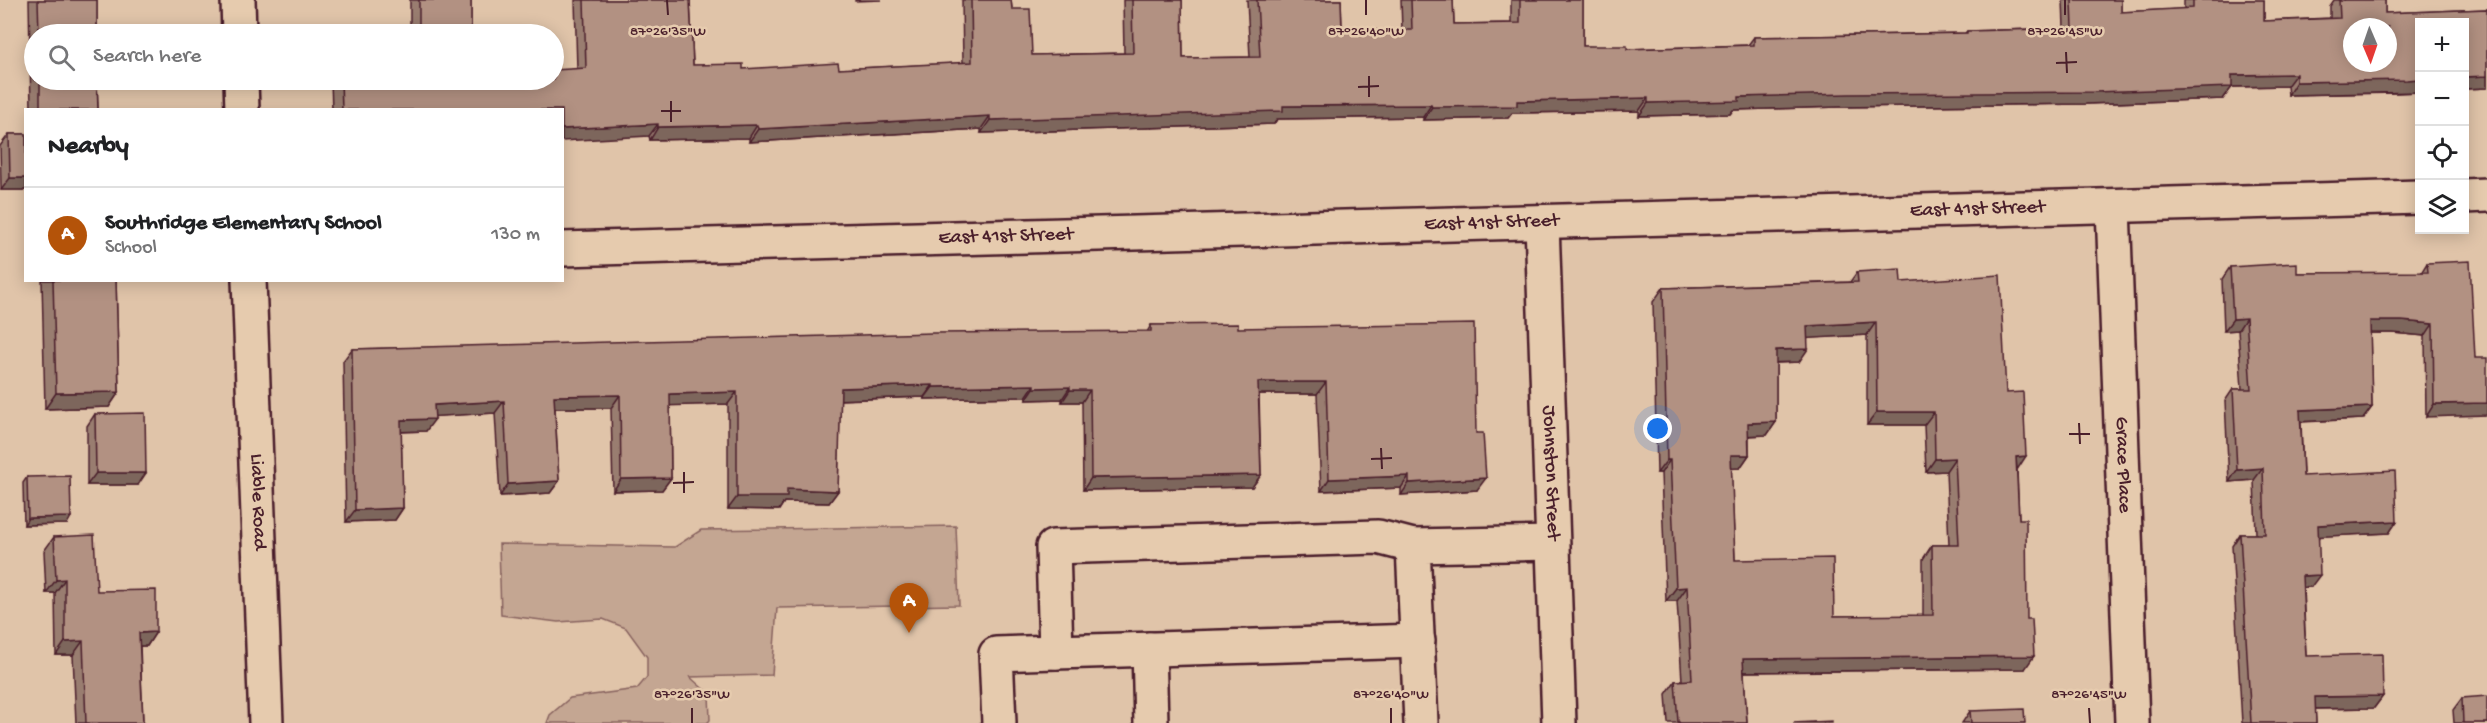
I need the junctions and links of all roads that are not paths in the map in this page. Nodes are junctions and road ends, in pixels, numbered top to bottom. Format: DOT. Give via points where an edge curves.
graph roads {
  1 [pos="238,0"];
  2 [pos="239,24"];
  3 [pos="241,90"];
  4 [pos="242,108"];
  5 [pos="2487,195"];
  6 [pos="2469,196"];
  7 [pos="2415,197"];
  8 [pos="2114,207"];
  9 [pos="1542,223"];
  10 [pos="564,249"];
  11 [pos="249,282"];
  12 [pos="1552,543"];
  13 [pos="1413,546"];
  14 [pos="1418,641"];
  15 [pos="1149,649"];
  16 [pos="1056,652"];
  17 [pos="266,723"];
  18 [pos="999,723"];
  19 [pos="1151,723"];
  20 [pos="1421,723"];
  21 [pos="1559,723"];
  22 [pos="2132,723"];
  1 -- 2 [label="street"];
  3 -- 4 [label="street"];
  5 -- 6 [label="street"];
  7 -- 8 [label="street, East 41st Street"];
  8 -- 9 [label="street, East 41st Street"];
  8 -- 22 [label="street, Grace Place"];
  9 -- 10 [label="street, East 41st Street"];
  9 -- 12 [label="street, Johnston Street"];
  11 -- 17 [label="street, Liable Road"];
  12 -- 13 [label="street"];
  12 -- 21 [label="street, Johnston Street"];
  13 -- 14 [label="street"];
  13 -- 16 [label="street" via="1378,537 1053,548"];
  14 -- 15 [label="street"];
  14 -- 20 [label="street"];
  15 -- 16 [label="street"];
  15 -- 19 [label="street"];
  16 -- 18 [label="street" via="996,654"];
}
